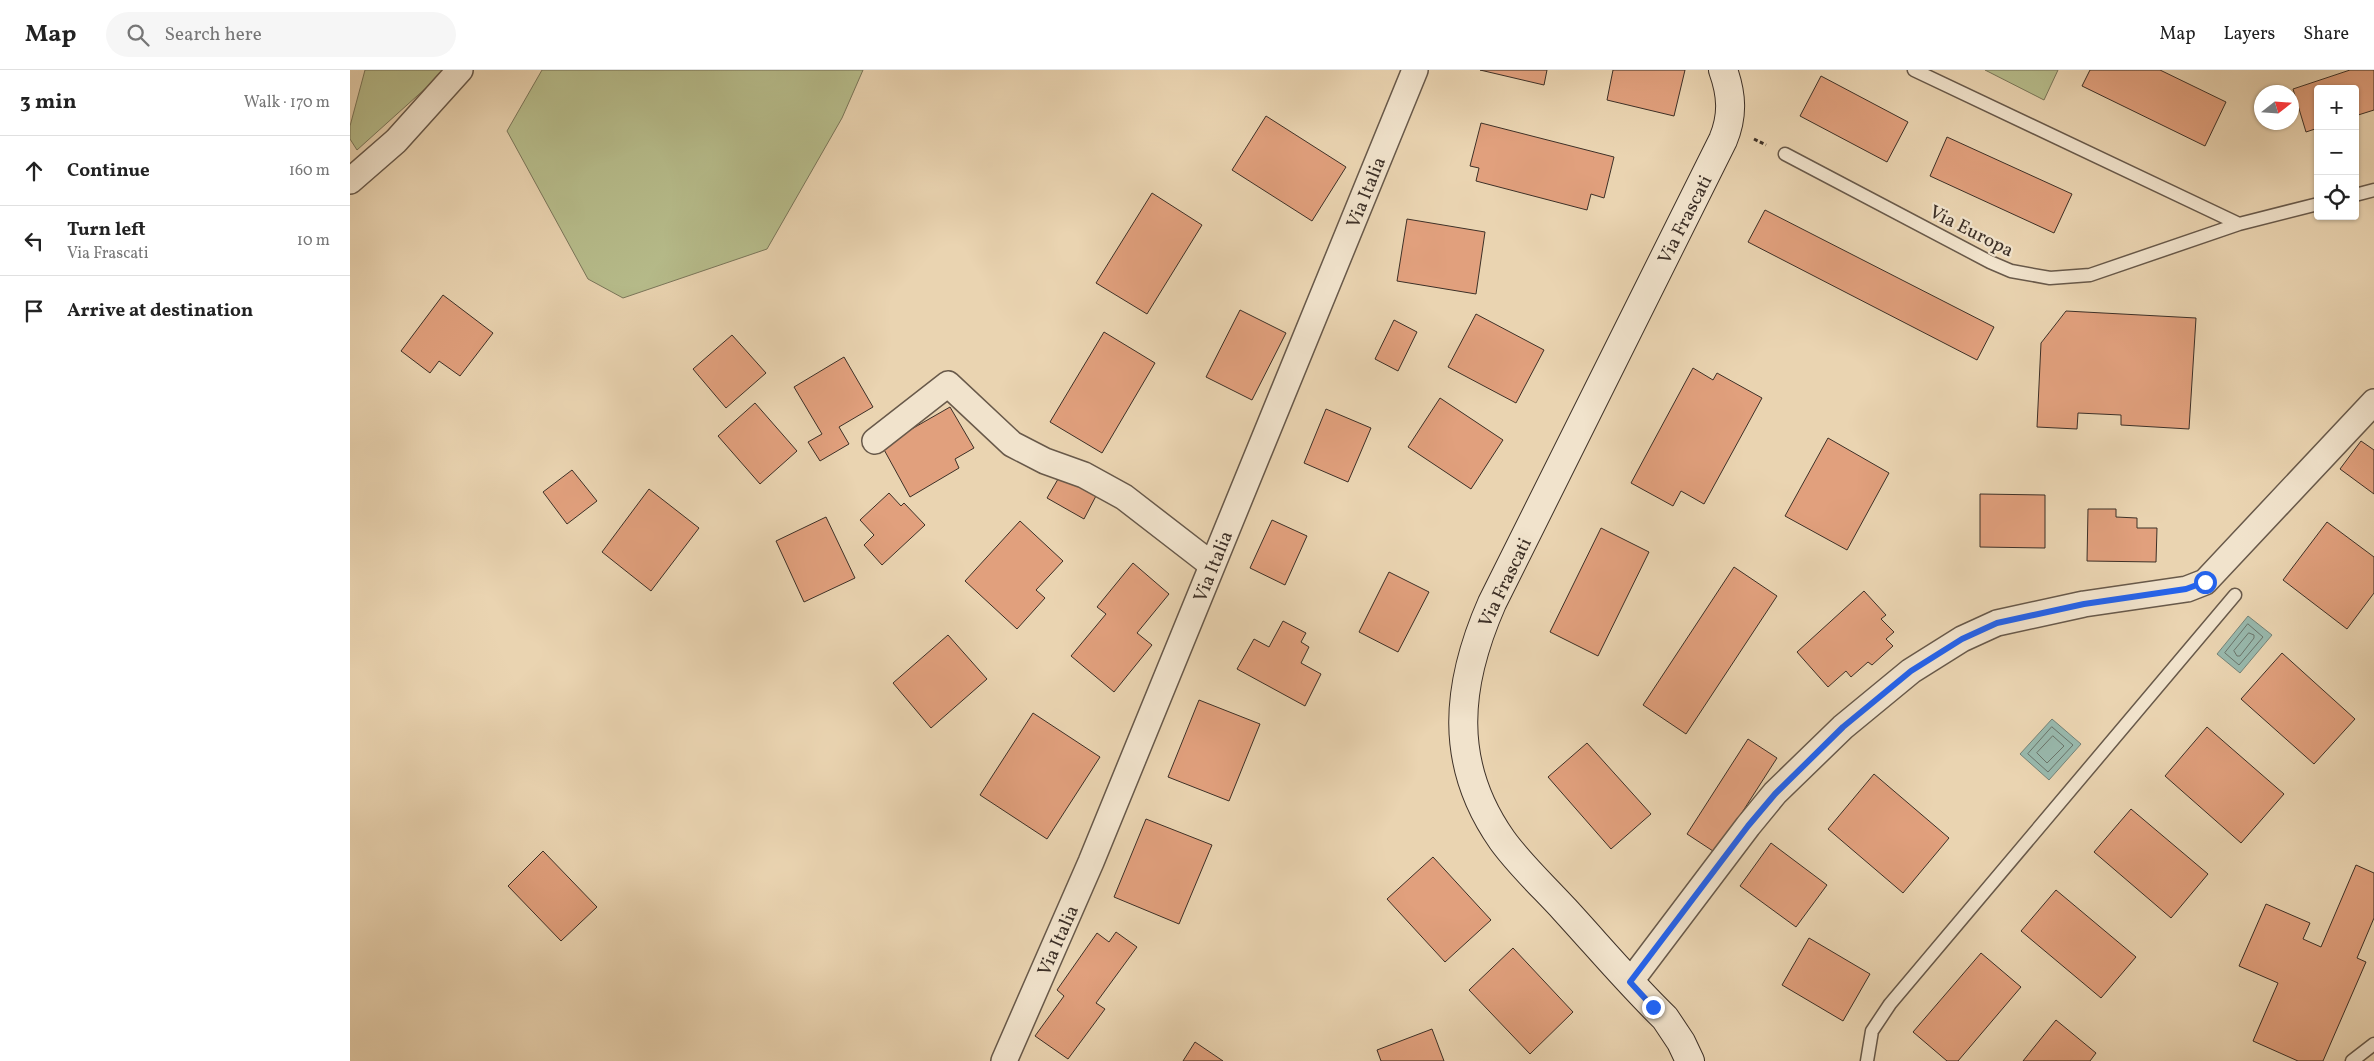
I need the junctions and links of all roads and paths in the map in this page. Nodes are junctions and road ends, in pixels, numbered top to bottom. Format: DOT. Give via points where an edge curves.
graph roads {
  1 [pos="460,70"];
  2 [pos="1415,70"];
  3 [pos="1723,70"];
  4 [pos="1914,70"];
  5 [pos="1785,154"];
  6 [pos="350,181"];
  7 [pos="2374,190"];
  8 [pos="2359,194"];
  9 [pos="2314,205"];
  10 [pos="2239,224"];
  11 [pos="2374,402"];
  12 [pos="875,441"];
  13 [pos="1212,565"];
  14 [pos="2235,595"];
  15 [pos="1630,982"];
  16 [pos="2374,1044"];
  17 [pos="1004,1061"];
  18 [pos="1690,1061"];
  19 [pos="1867,1061"];
  20 [pos="2352,1061"];
  1 -- 6 [label="street" via="396,141"];
  2 -- 13 [label="street, Via Italia"];
  3 -- 15 [label="main road, Via Frascati" via="1732,108 1724,140 1492,603 1474,648 1464,696 1464,757 1474,788 1492,825 1516,857"];
  4 -- 10 [label="lane"];
  5 -- 10 [label="lane, Via Europa" via="1990,262 2011,271 2050,278 2090,275"];
  7 -- 8 [label="lane"];
  9 -- 10 [label="lane, Via Europa"];
  11 -- 15 [label="street" via="2205,582 2186,589 2084,604 1997,623 1962,639 1893,685 1826,742 1766,804"];
  12 -- 13 [label="street" via="948,384 1012,444 1045,461 1084,475 1124,497"];
  13 -- 17 [label="street, Via Italia" via="1091,862"];
  14 -- 19 [label="lane" via="1890,1004 1872,1031"];
  15 -- 18 [label="main road, Via Frascati" via="1674,1030"];
  16 -- 20 [label="lane"];
}
